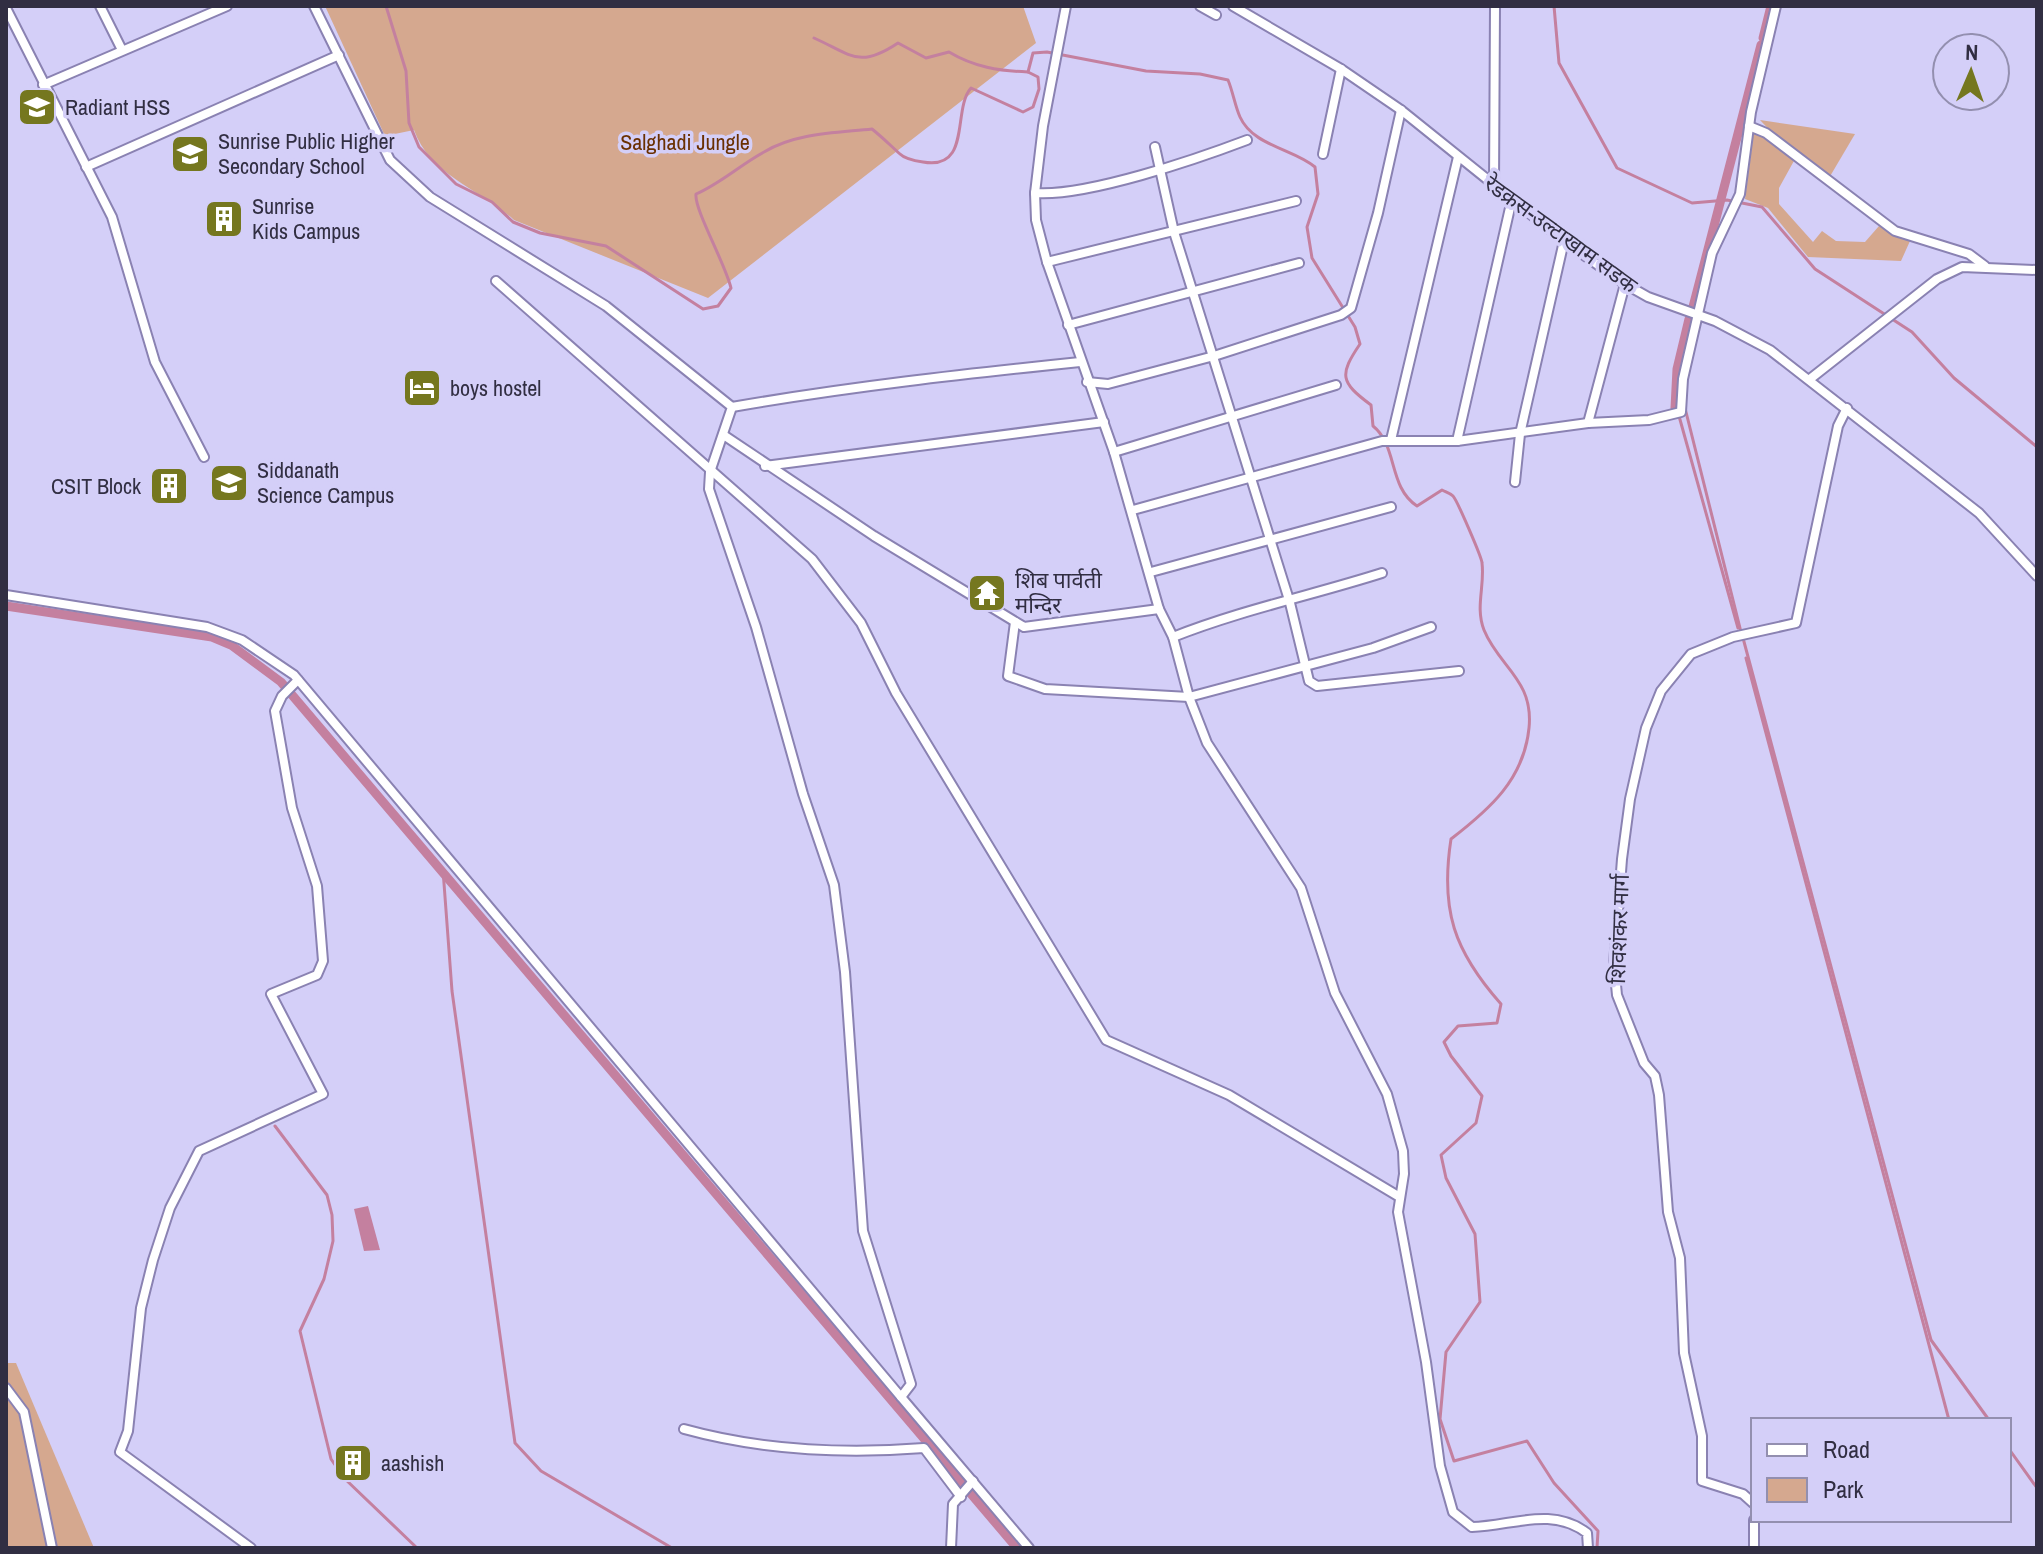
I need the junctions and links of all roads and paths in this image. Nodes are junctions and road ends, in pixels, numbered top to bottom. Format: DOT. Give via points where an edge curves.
graph roads {
  1 [pos="100,6"];
  2 [pos="227,6"];
  3 [pos="314,6"];
  4 [pos="1066,6"];
  5 [pos="1200,6"];
  6 [pos="1233,6"];
  7 [pos="1495,6"];
  8 [pos="1776,6"];
  9 [pos="6,8"];
  10 [pos="209,9"];
  11 [pos="1216,15"];
  12 [pos="122,50"];
  13 [pos="339,55"];
  14 [pos="1341,69"];
  15 [pos="43,85"];
  16 [pos="1401,110"];
  17 [pos="1749,126"];
  18 [pos="1247,140"];
  19 [pos="1155,147"];
  20 [pos="1323,154"];
  21 [pos="1458,157"];
  22 [pos="86,167"];
  23 [pos="1159,168"];
  24 [pos="1494,185"];
  25 [pos="1035,193"];
  26 [pos="1512,199"];
  27 [pos="1296,201"];
  28 [pos="1174,232"];
  29 [pos="1564,241"];
  30 [pos="1047,262"];
  31 [pos="1299,263"];
  32 [pos="1985,266"];
  33 [pos="2037,270"];
  34 [pos="496,281"];
  35 [pos="1625,284"];
  36 [pos="1194,294"];
  37 [pos="1698,314"];
  38 [pos="1068,325"];
  39 [pos="1214,356"];
  40 [pos="1080,362"];
  41 [pos="1810,379"];
  42 [pos="1087,382"];
  43 [pos="1336,385"];
  44 [pos="732,407"];
  45 [pos="1847,408"];
  46 [pos="1233,418"];
  47 [pos="1104,422"];
  48 [pos="1588,423"];
  49 [pos="1520,434"];
  50 [pos="725,436"];
  51 [pos="1386,441"];
  52 [pos="1457,441"];
  53 [pos="1114,452"];
  54 [pos="204,457"];
  55 [pos="765,466"];
  56 [pos="710,472"];
  57 [pos="1250,481"];
  58 [pos="1515,482"];
  59 [pos="1391,507"];
  60 [pos="1133,510"];
  61 [pos="1269,539"];
  62 [pos="1151,572"];
  63 [pos="1382,573"];
  64 [pos="2037,576"];
  65 [pos="6,595"];
  66 [pos="1290,603"];
  67 [pos="1159,609"];
  68 [pos="1015,622"];
  69 [pos="1431,627"];
  70 [pos="1173,637"];
  71 [pos="1304,666"];
  72 [pos="1459,671"];
  73 [pos="296,682"];
  74 [pos="1189,697"];
  75 [pos="1398,1196"];
  76 [pos="6,1388"];
  77 [pos="901,1397"];
  78 [pos="684,1429"];
  79 [pos="971,1483"];
  80 [pos="962,1496"];
  81 [pos="1751,1501"];
  82 [pos="1754,1522"];
  83 [pos="52,1548"];
  84 [pos="251,1548"];
  85 [pos="951,1548"];
  86 [pos="1029,1548"];
  87 [pos="1588,1548"];
  88 [pos="1754,1548"];
  1 -- 12 [label="street"];
  2 -- 10 [label="street"];
  3 -- 13 [label="street"];
  4 -- 25 [label="street"];
  5 -- 11 [label="street"];
  6 -- 14 [label="street, रेडक्रस-उल्टाखाम सडक"];
  7 -- 24 [label="street"];
  8 -- 17 [label="street"];
  9 -- 15 [label="street"];
  10 -- 12 [label="street"];
  12 -- 15 [label="street"];
  13 -- 22 [label="street"];
  13 -- 44 [label="street" via="390,160 430,197 606,306"];
  14 -- 16 [label="street, रेडक्रस-उल्टाखाम सडक"];
  14 -- 20 [label="street"];
  15 -- 22 [label="street"];
  16 -- 21 [label="street, रेडक्रस-उल्टाखाम सडक"];
  16 -- 39 [label="street" via="1351,308"];
  17 -- 32 [label="street" via="1766,133 1895,231 1959,250"];
  17 -- 37 [label="street" via="1740,194 1712,253"];
  18 -- 23 [label="street"];
  19 -- 23 [label="street"];
  21 -- 24 [label="street, रेडक्रस-उल्टाखाम सडक"];
  21 -- 51 [label="street"];
  22 -- 54 [label="street" via="112,217 155,362"];
  23 -- 25 [label="street" via="1065,193"];
  23 -- 28 [label="street"];
  24 -- 26 [label="street, रेडक्रस-उल्टाखाम सडक"];
  25 -- 30 [label="street"];
  26 -- 29 [label="street, रेडक्रस-उल्टाखाम सडक"];
  26 -- 52 [label="street"];
  27 -- 28 [label="street"];
  28 -- 30 [label="street"];
  28 -- 36 [label="street"];
  29 -- 35 [label="street, रेडक्रस-उल्टाखाम सडक"];
  29 -- 49 [label="street"];
  30 -- 38 [label="street"];
  31 -- 36 [label="street"];
  32 -- 33 [label="street"];
  32 -- 41 [label="street" via="1962,267 1937,279"];
  34 -- 56 [label="street"];
  35 -- 37 [label="street, रेडक्रस-उल्टाखाम सडक"];
  35 -- 48 [label="street"];
  36 -- 38 [label="street"];
  36 -- 39 [label="street"];
  37 -- 41 [label="street, रेडक्रस-उल्टाखाम सडक" via="1770,350"];
  37 -- 48 [label="street" via="1683,379 1683,410 1649,420"];
  38 -- 40 [label="street"];
  39 -- 42 [label="street" via="1108,384"];
  39 -- 46 [label="street"];
  40 -- 42 [label="street"];
  40 -- 44 [label="street" via="863,384"];
  41 -- 45 [label="street, रेडक्रस-उल्टाखाम सडक"];
  42 -- 47 [label="street"];
  43 -- 46 [label="street"];
  44 -- 50 [label="street"];
  45 -- 64 [label="street, रेडक्रस-उल्टाखाम सडक" via="1979,513"];
  45 -- 81 [label="street, शिवशंकर मार्ग" via="1838,426 1796,624 1741,634 1691,654 1652,708 1630,799 1620,887 1617,995 1659,1095 1668,1212 1680,1258 1684,1353 1702,1436 1702,1481"];
  46 -- 53 [label="street"];
  46 -- 57 [label="street"];
  47 -- 53 [label="street"];
  47 -- 55 [label="street"];
  48 -- 49 [label="street"];
  49 -- 52 [label="street"];
  49 -- 58 [label="street"];
  50 -- 55 [label="street"];
  50 -- 56 [label="street"];
  51 -- 52 [label="street"];
  51 -- 57 [label="street"];
  53 -- 60 [label="street"];
  55 -- 68 [label="street"];
  56 -- 75 [label="street" via="812,559 861,623 896,693 1106,1040 1229,1095"];
  56 -- 77 [label="street" via="709,489 834,885 863,1231 911,1384"];
  57 -- 60 [label="street"];
  57 -- 61 [label="street"];
  59 -- 61 [label="street"];
  60 -- 62 [label="street"];
  61 -- 62 [label="street"];
  61 -- 66 [label="street"];
  62 -- 67 [label="street"];
  63 -- 66 [label="street"];
  65 -- 73 [label="street" via="207,627 242,640"];
  66 -- 70 [label="street" via="1225,617"];
  66 -- 71 [label="street"];
  67 -- 68 [label="street" via="1024,627"];
  67 -- 70 [label="street"];
  68 -- 74 [label="street" via="1008,676 1045,689"];
  69 -- 71 [label="street"];
  70 -- 74 [label="street"];
  71 -- 72 [label="street" via="1317,686"];
  71 -- 74 [label="street"];
  73 -- 77 [label="street"];
  73 -- 84 [label="street" via="275,711 292,808 317,886 323,961 317,975 271,994 323,1094 199,1151 170,1208 153,1260 141,1308 128,1431 120,1452"];
  74 -- 75 [label="street" via="1207,743 1301,888 1335,993 1387,1094 1403,1151"];
  75 -- 87 [label="street" via="1440,1466 1453,1512 1472,1527 1526,1518 1575,1524 1587,1533"];
  76 -- 83 [label="street" via="24,1412"];
  77 -- 79 [label="street"];
  78 -- 80 [label="street" via="868,1452 924,1448"];
  79 -- 80 [label="street"];
  79 -- 86 [label="street"];
  80 -- 85 [label="street" via="953,1504"];
  82 -- 88 [label="street"];
}
